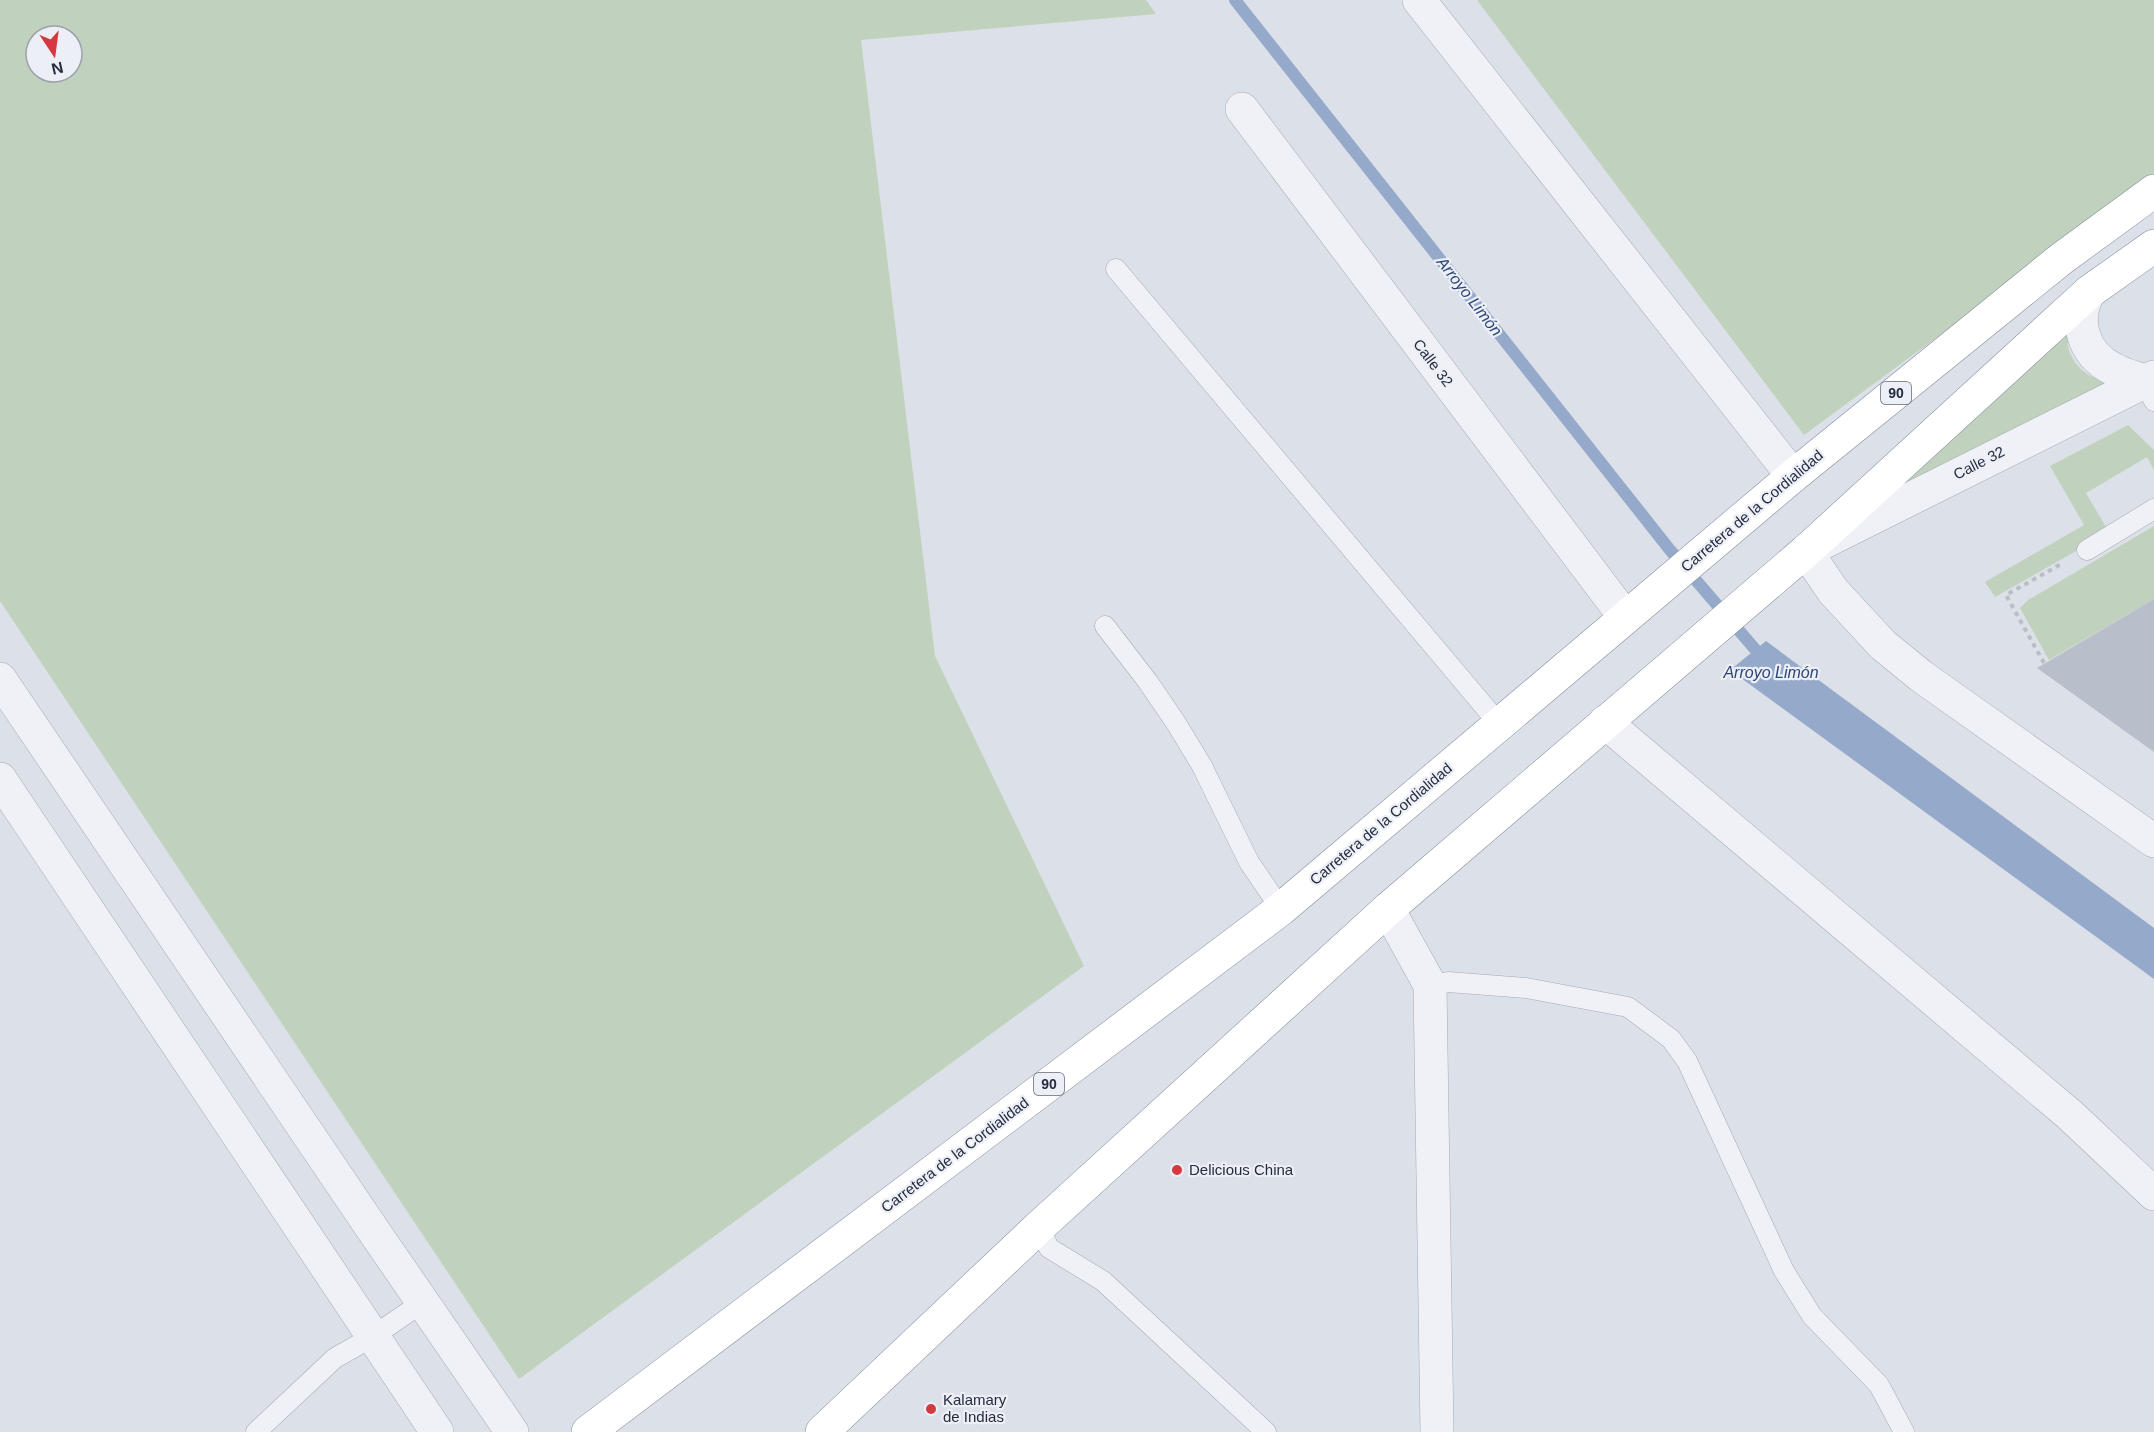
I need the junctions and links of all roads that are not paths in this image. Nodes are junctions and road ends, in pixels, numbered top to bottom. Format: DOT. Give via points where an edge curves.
graph roads {
  1 [pos="1419,0"];
  2 [pos="1242,109"];
  3 [pos="2154,191"];
  4 [pos="2154,246"];
  5 [pos="1116,269"];
  6 [pos="2090,292"];
  7 [pos="2151,386"];
  8 [pos="1793,476"];
  9 [pos="2154,510"];
  10 [pos="2087,550"];
  11 [pos="1806,551"];
  12 [pos="1624,617"];
  13 [pos="1105,626"];
  14 [pos="0,679"];
  15 [pos="1605,722"];
  16 [pos="1500,725"];
  17 [pos="0,779"];
  18 [pos="2154,841"];
  19 [pos="1281,909"];
  20 [pos="1388,909"];
  21 [pos="1430,985"];
  22 [pos="2154,1194"];
  23 [pos="1039,1227"];
  24 [pos="423,1302"];
  25 [pos="372,1337"];
  26 [pos="256,1432"];
  27 [pos="437,1432"];
  28 [pos="512,1432"];
  29 [pos="588,1432"];
  30 [pos="822,1432"];
  31 [pos="1266,1432"];
  32 [pos="1437,1432"];
  33 [pos="1904,1432"];
  1 -- 8 [label="street"];
  2 -- 12 [label="street, Calle 32"];
  3 -- 8 [label="highway, Carretera de la Cordialidad / 90" via="2061,259"];
  4 -- 6 [label="highway"];
  5 -- 16 [label="lane"];
  6 -- 7 [label="street" via="2081,319 2090,348 2099,360"];
  6 -- 11 [label="highway"];
  7 -- 11 [label="street, Calle 32"];
  8 -- 12 [label="highway, Carretera de la Cordialidad / 90"];
  9 -- 10 [label="lane"];
  11 -- 15 [label="highway"];
  11 -- 18 [label="street" via="1833,591 1883,645"];
  12 -- 16 [label="highway, Carretera de la Cordialidad / 90"];
  13 -- 19 [label="lane" via="1181,732 1249,862"];
  14 -- 24 [label="street"];
  15 -- 20 [label="highway"];
  15 -- 22 [label="street" via="2070,1115"];
  16 -- 19 [label="highway, Carretera de la Cordialidad / 90"];
  17 -- 25 [label="street"];
  19 -- 29 [label="highway, Carretera de la Cordialidad / 90"];
  20 -- 21 [label="street"];
  20 -- 23 [label="highway"];
  21 -- 32 [label="street"];
  21 -- 33 [label="lane" via="1448,982 1526,988 1628,1007 1671,1039 1687,1061 1784,1271 1812,1316 1879,1385"];
  23 -- 30 [label="highway"];
  23 -- 31 [label="lane" via="1049,1248 1103,1281"];
  24 -- 25 [label="lane"];
  24 -- 28 [label="street"];
  25 -- 26 [label="lane" via="335,1358"];
  25 -- 27 [label="street"];
}
